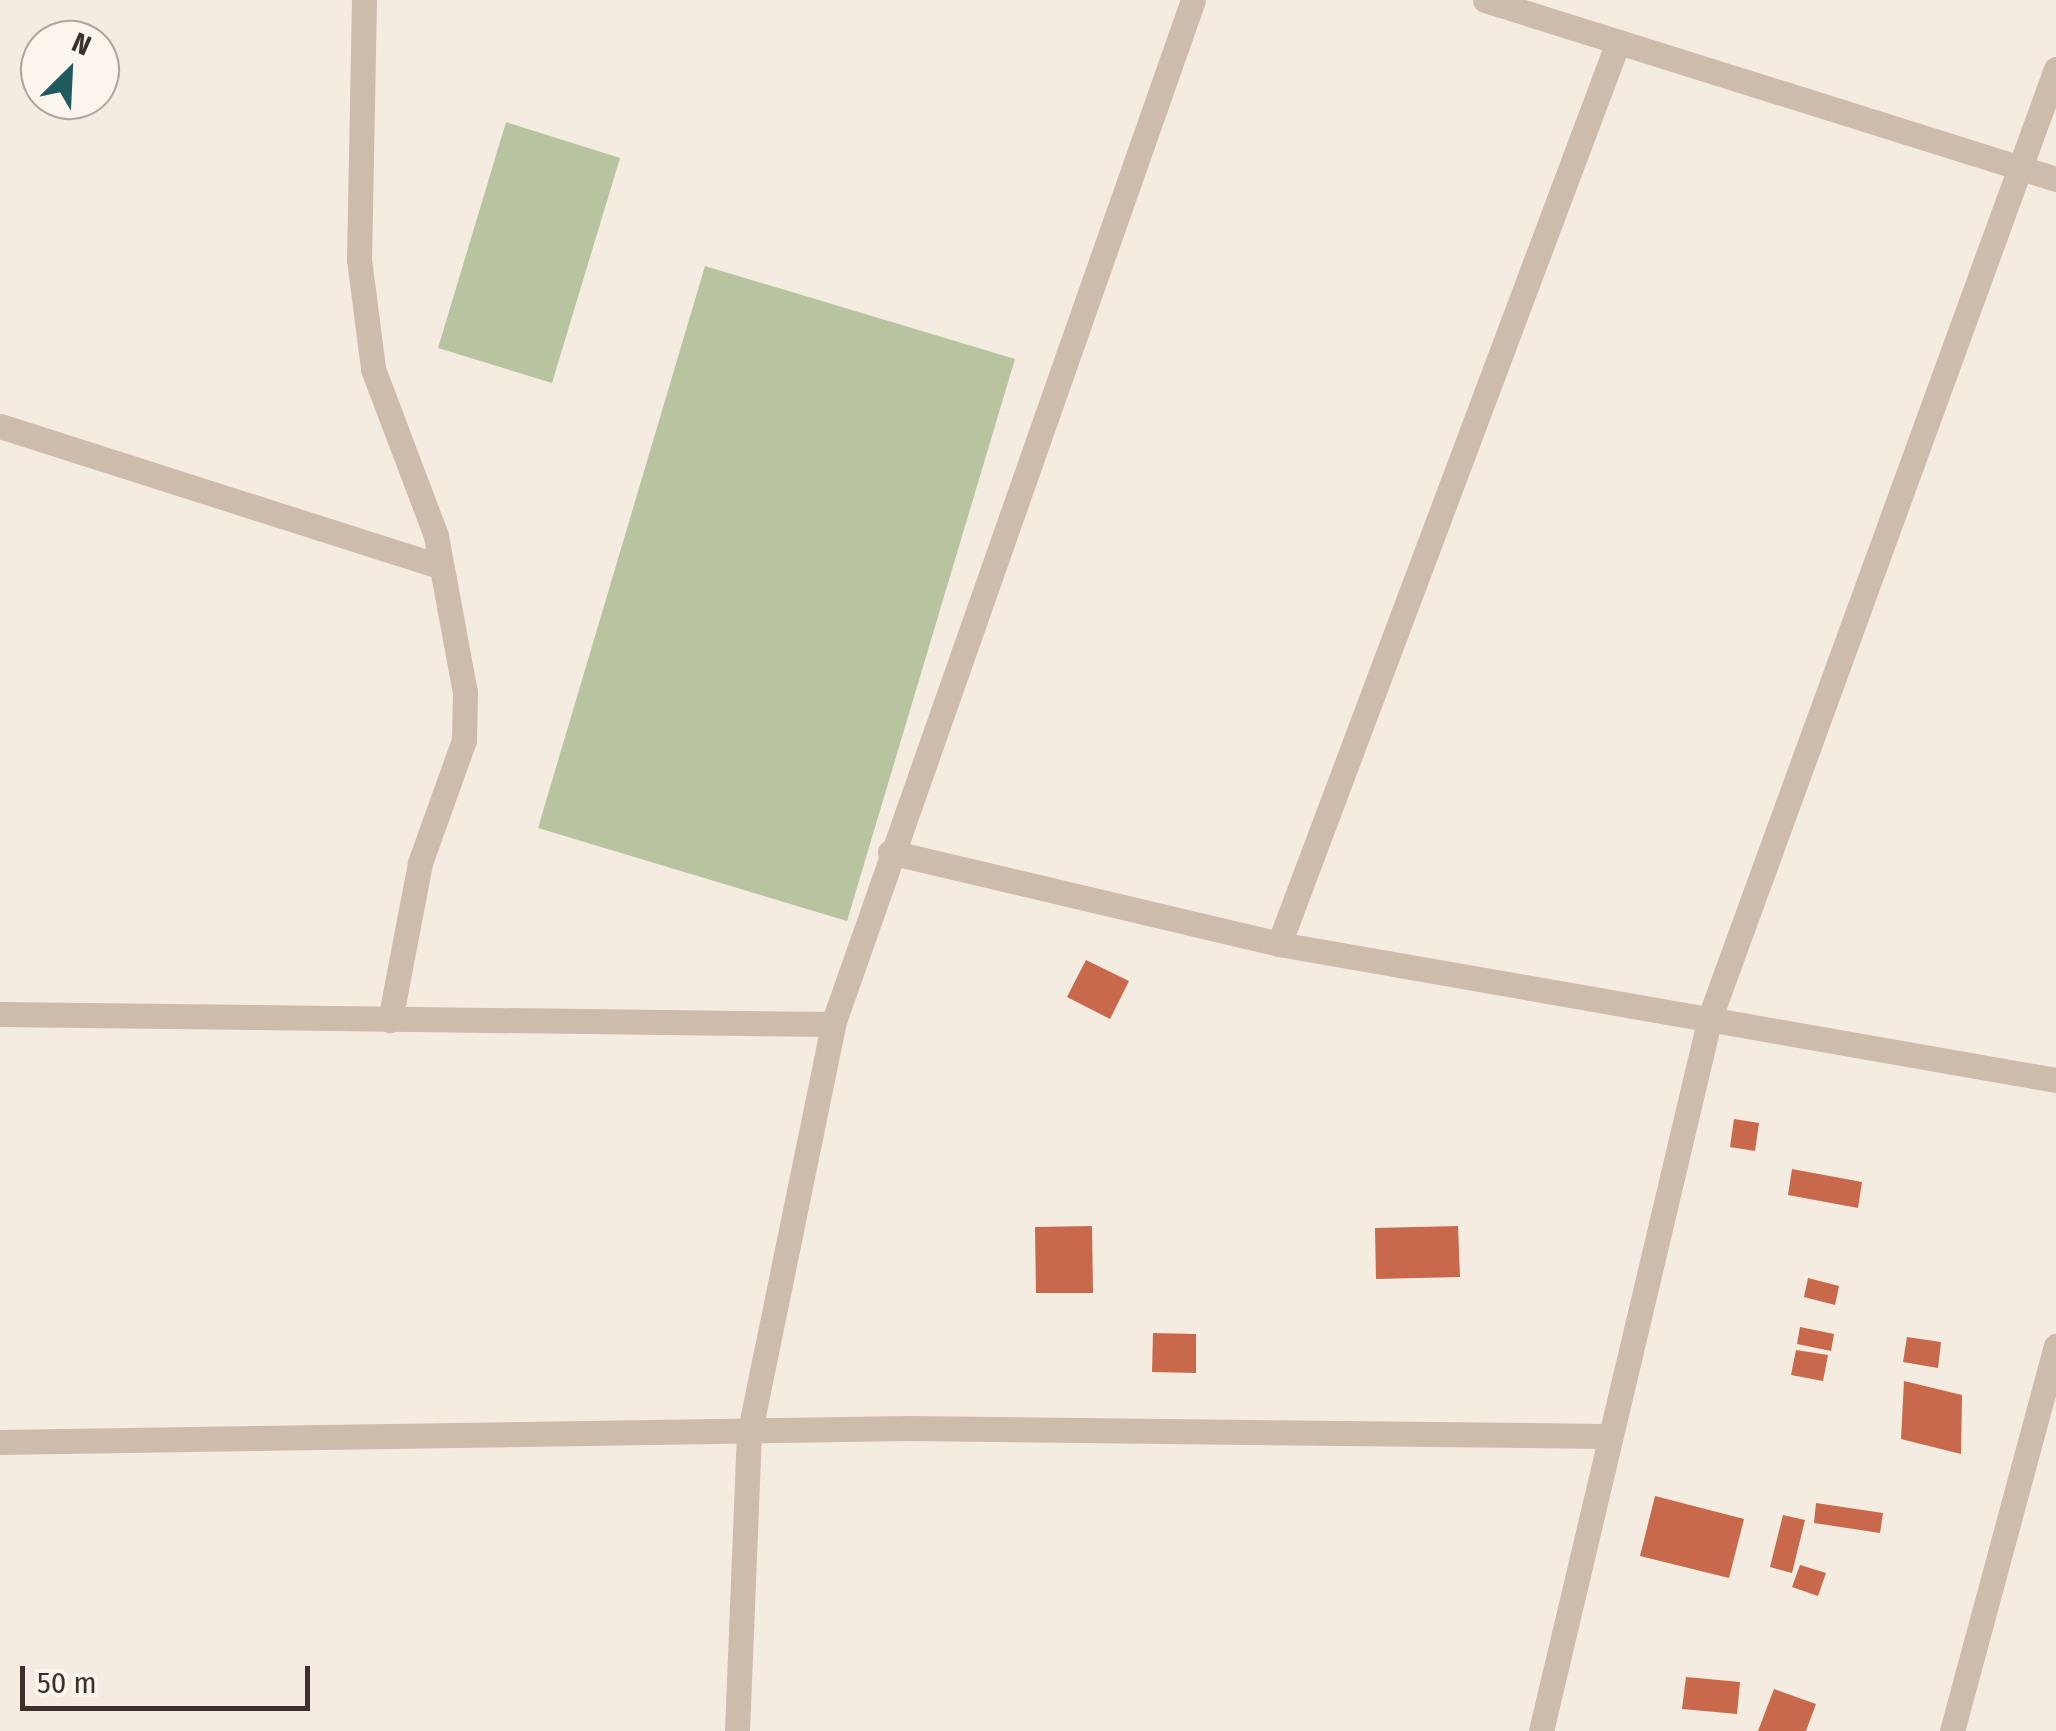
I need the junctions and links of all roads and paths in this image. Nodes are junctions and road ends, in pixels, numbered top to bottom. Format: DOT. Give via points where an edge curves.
graph roads {
  1 [pos="364,0"];
  2 [pos="1193,0"];
  3 [pos="1485,0"];
  4 [pos="1618,42"];
  5 [pos="2056,69"];
  6 [pos="2021,168"];
  7 [pos="2056,179"];
  8 [pos="0,426"];
  9 [pos="440,566"];
  10 [pos="890,852"];
  11 [pos="1279,944"];
  12 [pos="0,1014"];
  13 [pos="1710,1017"];
  14 [pos="390,1020"];
  15 [pos="833,1024"];
  16 [pos="2056,1080"];
  17 [pos="2056,1346"];
  18 [pos="749,1435"];
  19 [pos="1606,1436"];
  20 [pos="0,1442"];
  21 [pos="738,1731"];
  22 [pos="1541,1731"];
  23 [pos="1952,1731"];
  1 -- 9 [label="street" via="359,260 371,351"];
  2 -- 10 [label="street"];
  3 -- 4 [label="street"];
  4 -- 6 [label="street"];
  4 -- 11 [label="street"];
  5 -- 6 [label="street"];
  6 -- 7 [label="street"];
  6 -- 13 [label="street"];
  8 -- 9 [label="street"];
  9 -- 14 [label="street" via="466,692 464,740 420,863"];
  10 -- 11 [label="street"];
  10 -- 15 [label="street"];
  11 -- 13 [label="street"];
  12 -- 14 [label="street"];
  13 -- 16 [label="street"];
  13 -- 19 [label="street"];
  14 -- 15 [label="street"];
  15 -- 18 [label="street"];
  17 -- 23 [label="street"];
  18 -- 19 [label="street"];
  18 -- 20 [label="street"];
  18 -- 21 [label="street"];
  19 -- 22 [label="street"];
}
